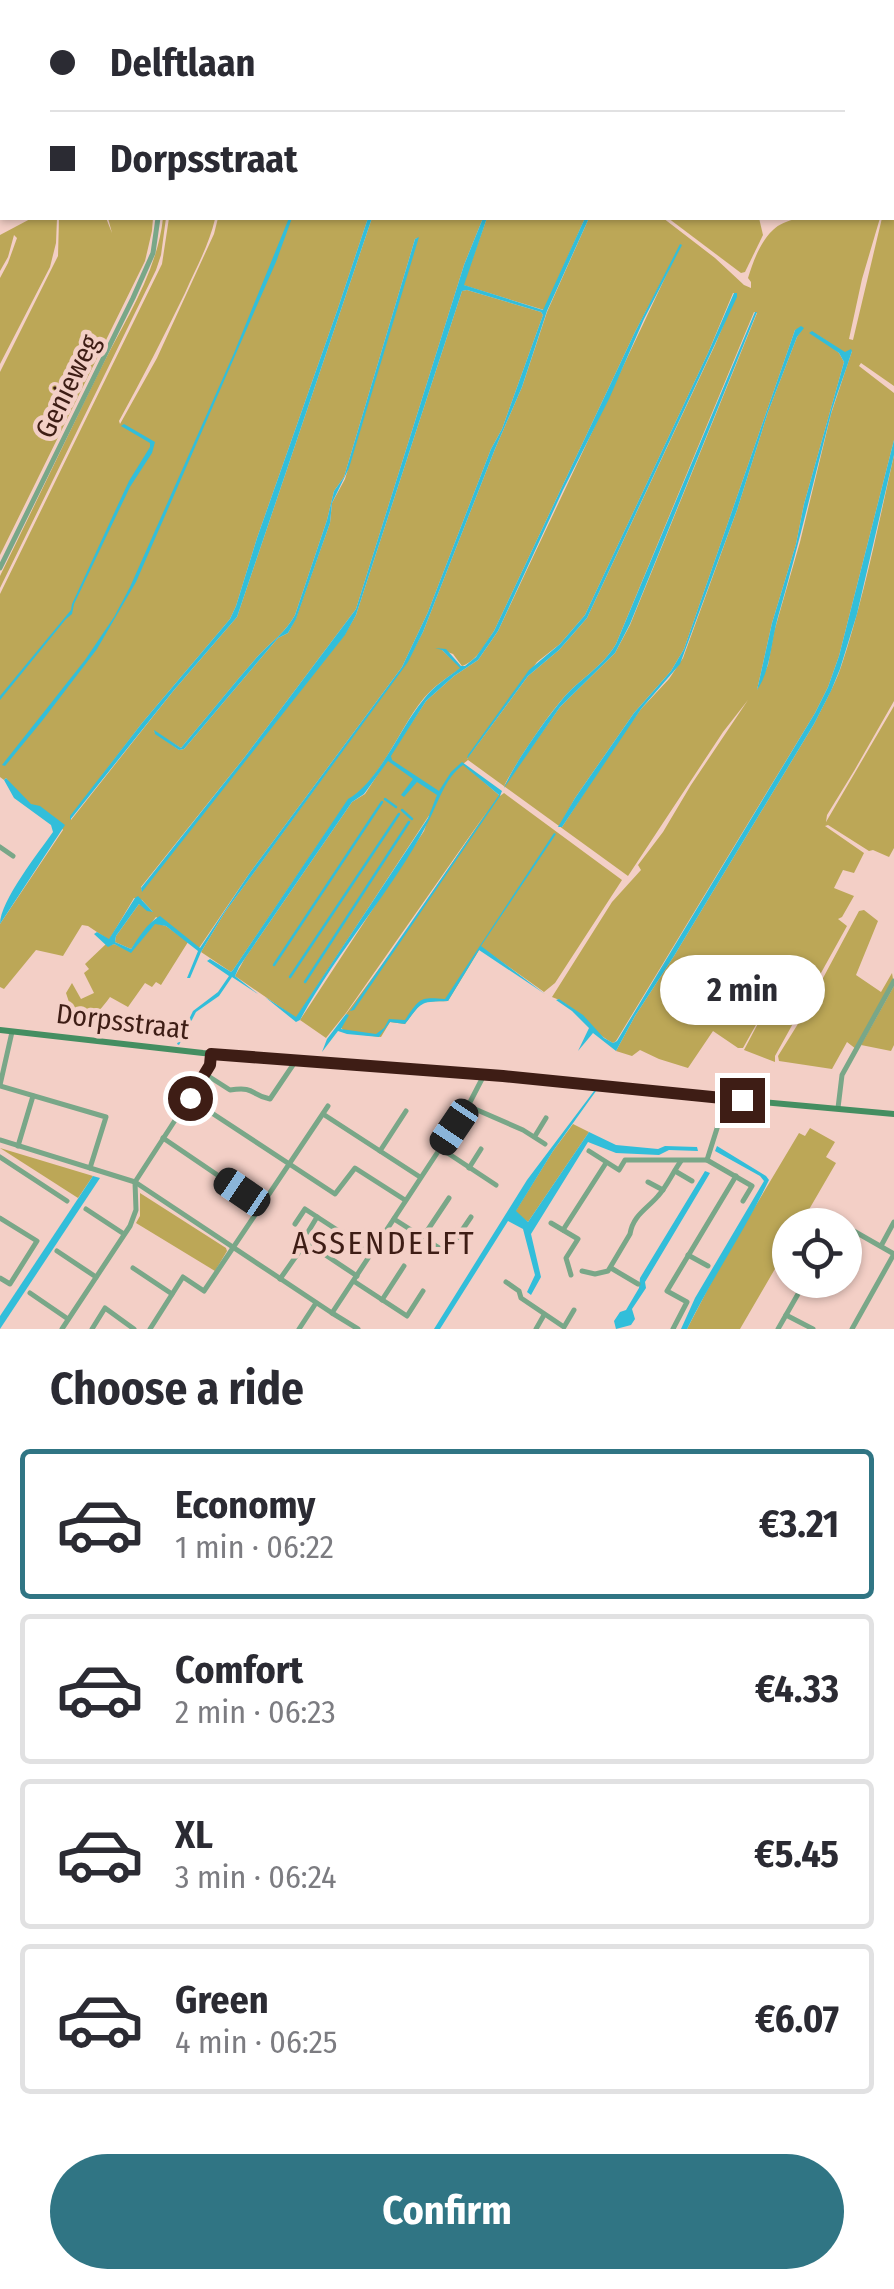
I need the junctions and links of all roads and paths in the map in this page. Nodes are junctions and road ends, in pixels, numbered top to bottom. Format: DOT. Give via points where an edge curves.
graph roads {
  1 [pos="158,220"];
  2 [pos="0,568"];
  3 [pos="0,848"];
  4 [pos="13,856"];
  5 [pos="894,981"];
  6 [pos="0,1030"];
  7 [pos="12,1032"];
  8 [pos="211,1054"];
  9 [pos="297,1060"];
  10 [pos="205,1074"];
  11 [pos="484,1075"];
  12 [pos="0,1085"];
  13 [pos="34,1096"];
  14 [pos="190,1098"];
  15 [pos="720,1099"];
  16 [pos="328,1106"];
  17 [pos="468,1106"];
  18 [pos="838,1108"];
  19 [pos="406,1112"];
  20 [pos="324,1114"];
  21 [pos="894,1114"];
  22 [pos="546,1118"];
  23 [pos="534,1137"];
  24 [pos="163,1138"];
  25 [pos="0,1140"];
  26 [pos="545,1144"];
  27 [pos="18,1146"];
  28 [pos="440,1148"];
  29 [pos="482,1149"];
  30 [pos="380,1150"];
  31 [pos="588,1151"];
  32 [pos="0,1157"];
  33 [pos="681,1160"];
  34 [pos="707,1160"];
  35 [pos="606,1163"];
  36 [pos="291,1164"];
  37 [pos="90,1168"];
  38 [pos="470,1168"];
  39 [pos="674,1170"];
  40 [pos="736,1176"];
  41 [pos="420,1178"];
  42 [pos="692,1181"];
  43 [pos="134,1182"];
  44 [pos="648,1182"];
  45 [pos="496,1185"];
  46 [pos="662,1190"];
  47 [pos="449,1198"];
  48 [pos="405,1200"];
  49 [pos="67,1201"];
  50 [pos="743,1201"];
  51 [pos="263,1206"];
  52 [pos="86,1208"];
  53 [pos="318,1217"];
  54 [pos="471,1217"];
  55 [pos="0,1218"];
  56 [pos="394,1219"];
  57 [pos="894,1222"];
  58 [pos="552,1223"];
  59 [pos="295,1224"];
  60 [pos="563,1230"];
  61 [pos="308,1232"];
  62 [pos="124,1234"];
  63 [pos="862,1236"];
  64 [pos="423,1238"];
  65 [pos="881,1246"];
  66 [pos="234,1249"];
  67 [pos="57,1251"];
  68 [pos="372,1252"];
  69 [pos="688,1255"];
  70 [pos="892,1257"];
  71 [pos="404,1266"];
  72 [pos="708,1266"];
  73 [pos="133,1268"];
  74 [pos="611,1268"];
  75 [pos="582,1271"];
  76 [pos="571,1275"];
  77 [pos="96,1277"];
  78 [pos="0,1278"];
  79 [pos="355,1278"];
  80 [pos="280,1279"];
  81 [pos="506,1282"];
  82 [pos="638,1284"];
  83 [pos="423,1291"];
  84 [pos="30,1293"];
  85 [pos="172,1294"];
  86 [pos="796,1298"];
  87 [pos="382,1300"];
  88 [pos="316,1302"];
  89 [pos="574,1310"];
  90 [pos="332,1313"];
  91 [pos="786,1315"];
  92 [pos="546,1316"];
  93 [pos="68,1319"];
  94 [pos="62,1329"];
  95 [pos="92,1329"];
  96 [pos="134,1329"];
  97 [pos="150,1329"];
  98 [pos="299,1329"];
  99 [pos="358,1329"];
  100 [pos="536,1329"];
  101 [pos="673,1329"];
  102 [pos="778,1329"];
  103 [pos="813,1329"];
  104 [pos="852,1329"];
  1 -- 2 [label="street, Genieweg" via="139,283"];
  3 -- 4 [label="street"];
  5 -- 18 [label="street" via="842,1075"];
  6 -- 7 [label="street, Dorpsstraat"];
  7 -- 8 [label="street, Dorpsstraat"];
  7 -- 12 [label="street"];
  8 -- 9 [label="street, Dorpsstraat"];
  8 -- 10 [label="street"];
  9 -- 10 [label="street" via="270,1099 247,1087 230,1090"];
  9 -- 11 [label="street, Dorpsstraat"];
  10 -- 14 [label="street"];
  11 -- 15 [label="street, Dorpsstraat"];
  11 -- 17 [label="street"];
  12 -- 13 [label="street"];
  13 -- 27 [label="street"];
  13 -- 37 [label="street" via="106,1117"];
  14 -- 24 [label="street"];
  14 -- 36 [label="street"];
  15 -- 18 [label="street, Dorpsstraat"];
  15 -- 34 [label="street"];
  16 -- 20 [label="street"];
  17 -- 23 [label="street"];
  17 -- 28 [label="street"];
  18 -- 21 [label="street, Dorpsstraat"];
  19 -- 30 [label="street"];
  20 -- 30 [label="street"];
  20 -- 36 [label="street"];
  22 -- 23 [label="street"];
  23 -- 26 [label="street"];
  24 -- 43 [label="street"];
  24 -- 51 [label="street"];
  25 -- 27 [label="street"];
  27 -- 37 [label="street"];
  28 -- 38 [label="street"];
  28 -- 41 [label="street"];
  29 -- 38 [label="street"];
  30 -- 41 [label="street"];
  31 -- 35 [label="street"];
  32 -- 49 [label="street"];
  33 -- 34 [label="street"];
  33 -- 35 [label="street" via="625,1160 619,1170"];
  33 -- 39 [label="street"];
  34 -- 40 [label="street"];
  35 -- 60 [label="street"];
  36 -- 48 [label="street" via="335,1194 355,1168"];
  36 -- 51 [label="street"];
  37 -- 43 [label="street"];
  38 -- 45 [label="street"];
  39 -- 42 [label="street"];
  39 -- 46 [label="street"];
  40 -- 50 [label="street" via="752,1186"];
  40 -- 69 [label="street"];
  41 -- 48 [label="street"];
  43 -- 62 [label="street" via="135,1218"];
  43 -- 66 [label="street"];
  44 -- 46 [label="street"];
  46 -- 74 [label="street" via="642,1208"];
  47 -- 64 [label="street"];
  48 -- 56 [label="street"];
  51 -- 66 [label="street"];
  52 -- 62 [label="street"];
  53 -- 59 [label="street" via="305,1208"];
  53 -- 61 [label="street"];
  53 -- 68 [label="street"];
  54 -- 64 [label="street" via="447,1251"];
  55 -- 78 [label="street" via="38,1241 10,1284"];
  56 -- 64 [label="street"];
  56 -- 68 [label="street"];
  57 -- 65 [label="street"];
  58 -- 60 [label="street"];
  60 -- 76 [label="street" via="578,1238 566,1258"];
  62 -- 77 [label="street"];
  63 -- 65 [label="street"];
  65 -- 70 [label="street"];
  66 -- 80 [label="street"];
  66 -- 85 [label="street" via="204,1291 183,1278"];
  67 -- 77 [label="street"];
  68 -- 79 [label="street"];
  69 -- 72 [label="street"];
  69 -- 101 [label="street" via="668,1291 687,1302"];
  70 -- 104 [label="street"];
  71 -- 87 [label="street"];
  73 -- 85 [label="street"];
  74 -- 75 [label="street"];
  74 -- 82 [label="street"];
  77 -- 93 [label="street"];
  79 -- 80 [label="street" via="306,1242"];
  79 -- 87 [label="street"];
  79 -- 90 [label="street"];
  80 -- 88 [label="street"];
  81 -- 92 [label="street"];
  83 -- 87 [label="street" via="407,1316"];
  84 -- 93 [label="street"];
  85 -- 97 [label="street"];
  86 -- 91 [label="street"];
  88 -- 90 [label="street"];
  88 -- 98 [label="street"];
  89 -- 92 [label="street" via="564,1327"];
  90 -- 99 [label="street"];
  91 -- 102 [label="street"];
  91 -- 103 [label="street"];
  92 -- 100 [label="street"];
  93 -- 94 [label="street"];
  95 -- 96 [label="street" via="105,1308"];
}
